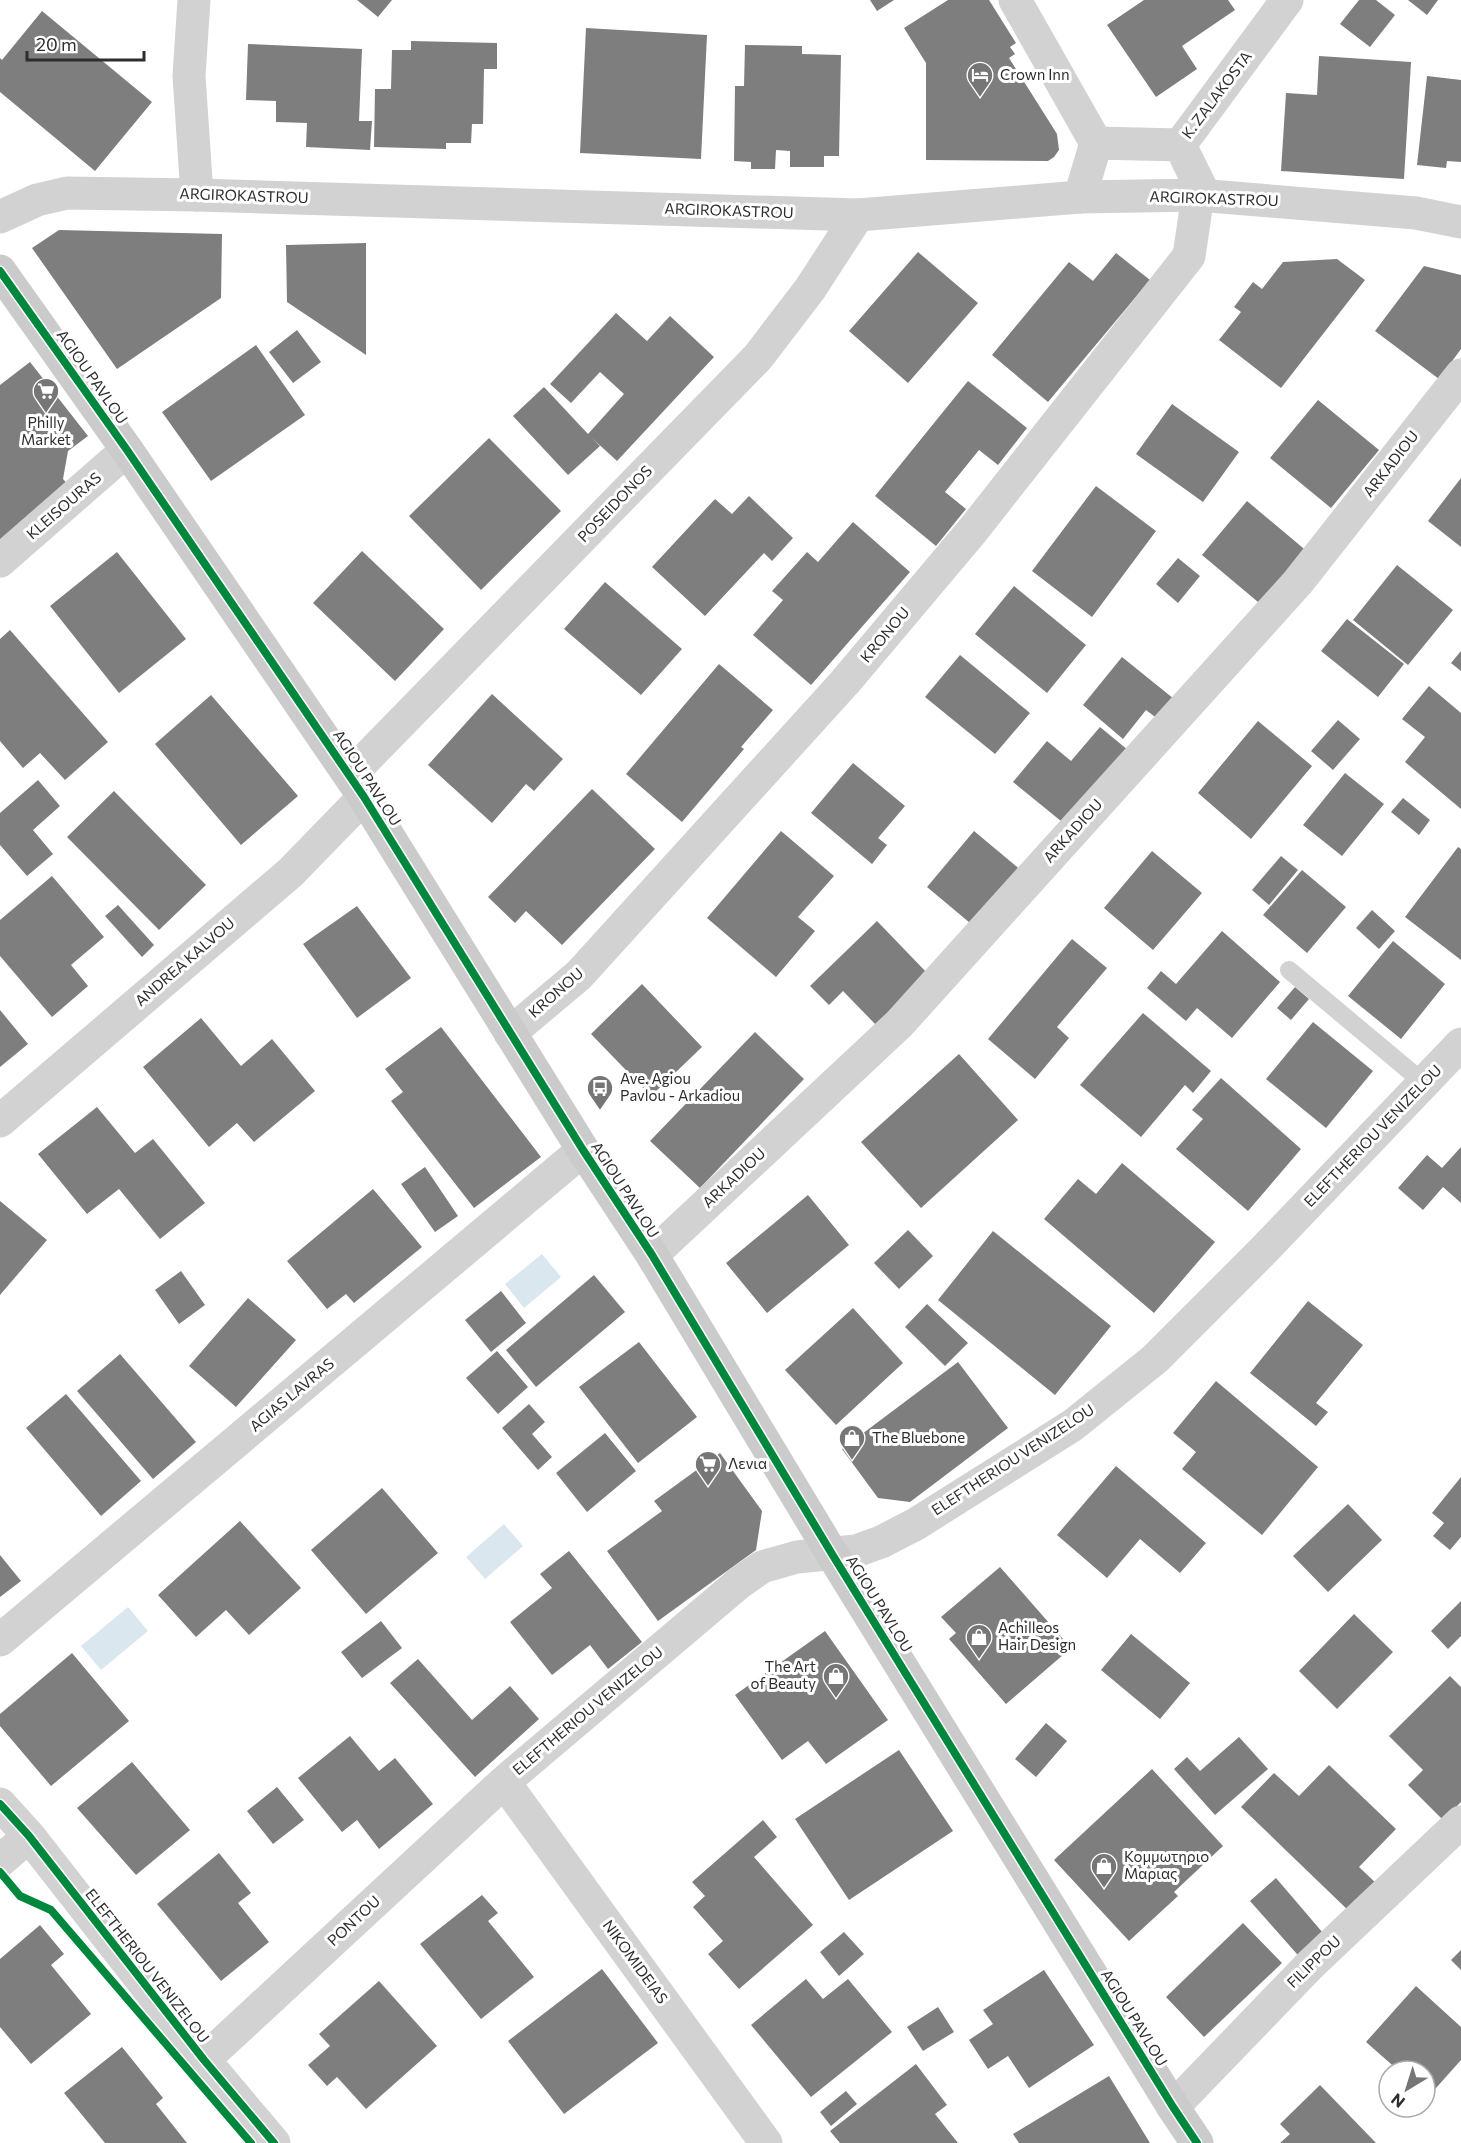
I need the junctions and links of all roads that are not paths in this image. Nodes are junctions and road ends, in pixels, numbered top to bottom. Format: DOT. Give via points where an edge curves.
graph roads {
  1 [pos="194,0"];
  2 [pos="1015,0"];
  3 [pos="1287,0"];
  4 [pos="1096,142"];
  5 [pos="1180,144"];
  6 [pos="197,195"];
  7 [pos="1201,196"];
  8 [pos="1080,197"];
  9 [pos="858,215"];
  10 [pos="0,217"];
  11 [pos="1461,222"];
  12 [pos="0,270"];
  13 [pos="1461,375"];
  14 [pos="127,450"];
  15 [pos="0,561"];
  16 [pos="357,786"];
  17 [pos="1289,970"];
  18 [pos="510,1033"];
  19 [pos="1461,1044"];
  20 [pos="1424,1083"];
  21 [pos="0,1121"];
  22 [pos="583,1150"];
  23 [pos="652,1255"];
  24 [pos="832,1554"];
  25 [pos="0,1640"];
  26 [pos="504,1782"];
  27 [pos="0,1804"];
  28 [pos="1461,1822"];
  29 [pos="29,1836"];
  30 [pos="0,1861"];
  31 [pos="204,2060"];
  32 [pos="1173,2107"];
  33 [pos="274,2143"];
  34 [pos="766,2143"];
  35 [pos="1197,2143"];
  1 -- 6 [label="street" via="189,76"];
  2 -- 4 [label="street"];
  3 -- 5 [label="street, K. ZALAKOSTA"];
  4 -- 5 [label="street"];
  4 -- 8 [label="street"];
  5 -- 7 [label="street, K. ZALAKOSTA"];
  6 -- 9 [label="street, ARGIROKASTROU"];
  6 -- 10 [label="street, ARGIROKASTROU" via="67,193 37,200"];
  7 -- 8 [label="street, ARGIROKASTROU"];
  7 -- 11 [label="street, ARGIROKASTROU" via="1416,213"];
  7 -- 18 [label="street, KRONOU" via="1189,256 973,530 845,682 579,975"];
  8 -- 9 [label="street, ARGIROKASTROU"];
  9 -- 16 [label="street, POSEIDONOS" via="810,289 758,357"];
  12 -- 14 [label="main road, AGIOU PAVLOU"];
  13 -- 23 [label="street, ARKADIOU" via="1298,582 899,1024"];
  14 -- 15 [label="street, KLEISOURAS"];
  14 -- 16 [label="main road, AGIOU PAVLOU"];
  16 -- 18 [label="main road, AGIOU PAVLOU"];
  16 -- 21 [label="street, ANDREA KALVOU" via="290,873"];
  17 -- 20 [label="lane"];
  18 -- 22 [label="main road, AGIOU PAVLOU"];
  19 -- 20 [label="street, ELEFTHERIOU VENIZELOU"];
  20 -- 24 [label="street, ELEFTHERIOU VENIZELOU" via="1146,1367 1073,1425 916,1524 856,1551"];
  22 -- 23 [label="main road, AGIOU PAVLOU"];
  22 -- 25 [label="street, AGIAS LAVRAS"];
  23 -- 24 [label="main road, AGIOU PAVLOU"];
  24 -- 26 [label="street, ELEFTHERIOU VENIZELOU" via="797,1557 754,1572"];
  24 -- 32 [label="main road, AGIOU PAVLOU"];
  26 -- 31 [label="street, PONTOU"];
  26 -- 34 [label="street, NIKOMIDEIAS"];
  27 -- 29 [label="street, ELEFTHERIOU VENIZELOU"];
  28 -- 32 [label="street, FILIPPOU" via="1310,1965"];
  29 -- 30 [label="street"];
  29 -- 31 [label="street, ELEFTHERIOU VENIZELOU"];
  31 -- 33 [label="street, ELEFTHERIOU VENIZELOU"];
  32 -- 35 [label="main road, AGIOU PAVLOU"];
}
